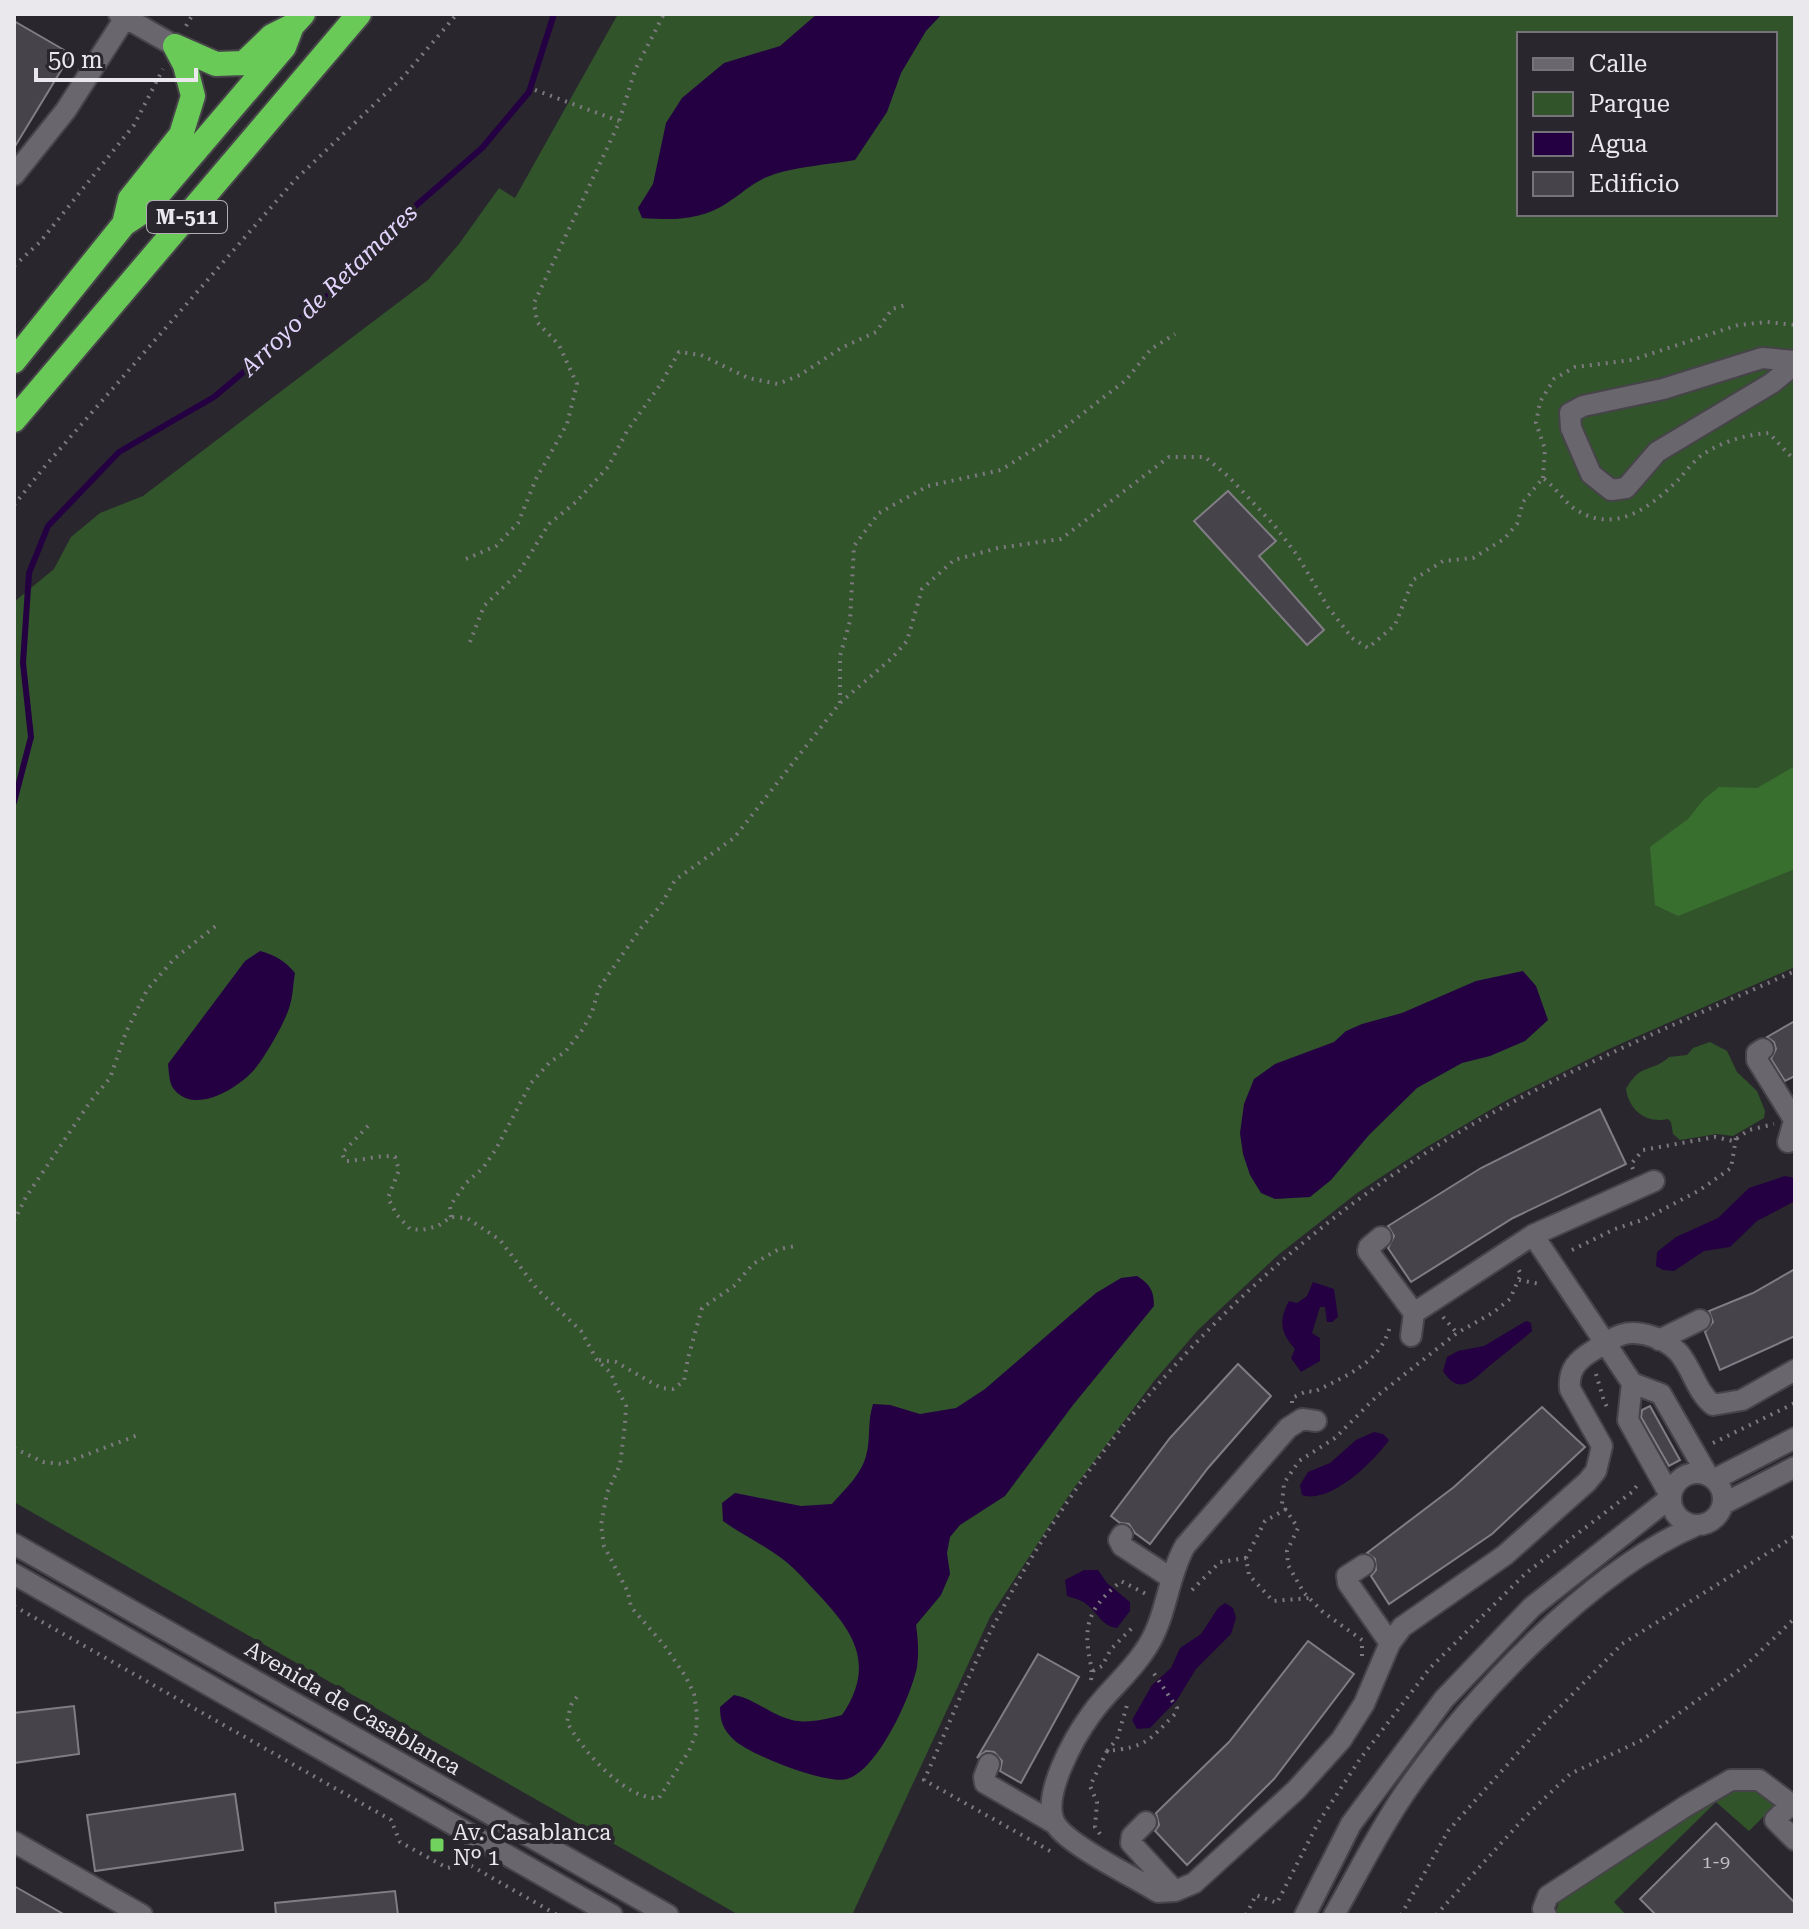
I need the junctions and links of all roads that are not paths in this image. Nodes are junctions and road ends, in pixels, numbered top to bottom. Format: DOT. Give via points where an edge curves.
graph roads {
  1 [pos="359,14"];
  2 [pos="122,16"];
  3 [pos="297,20"];
  4 [pos="175,46"];
  5 [pos="14,175"];
  6 [pos="124,224"];
  7 [pos="14,361"];
  8 [pos="1795,363"];
  9 [pos="14,420"];
  10 [pos="1763,1049"];
  11 [pos="1792,1127"];
  12 [pos="1647,1184"];
  13 [pos="1533,1235"];
  14 [pos="1381,1237"];
  15 [pos="1414,1313"];
  16 [pos="1700,1320"];
  17 [pos="1411,1336"];
  18 [pos="1659,1340"];
  19 [pos="1607,1343"];
  20 [pos="1795,1370"];
  21 [pos="1632,1383"];
  22 [pos="1316,1421"];
  23 [pos="1795,1438"];
  24 [pos="1795,1467"];
  25 [pos="1711,1476"];
  26 [pos="1671,1497"];
  27 [pos="1723,1504"];
  28 [pos="1697,1525"];
  29 [pos="1122,1535"];
  30 [pos="14,1544"];
  31 [pos="1364,1565"];
  32 [pos="14,1574"];
  33 [pos="1161,1590"];
  34 [pos="1390,1643"];
  35 [pos="989,1764"];
  36 [pos="1793,1805"];
  37 [pos="1146,1822"];
  38 [pos="1054,1823"];
  39 [pos="1795,1840"];
  40 [pos="14,1842"];
  41 [pos="1175,1891"];
  42 [pos="142,1915"];
  43 [pos="612,1915"];
  44 [pos="668,1915"];
  45 [pos="1305,1915"];
  46 [pos="1334,1915"];
  47 [pos="1546,1915"];
  1 -- 9 [label="highway, M-511"];
  2 -- 4 [label="street"];
  2 -- 5 [label="street" via="66,110"];
  3 -- 4 [label="highway, M-511" via="244,63 216,64"];
  3 -- 6 [label="highway, M-511" via="274,59 145,210"];
  4 -- 6 [label="highway, M-511" via="193,96 181,135 130,199"];
  6 -- 7 [label="highway, M-511"];
  8 -- 8 [label="street" via="1762,358 1663,389 1583,406 1570,413 1571,428 1591,474 1611,490 1626,488 1657,452 1772,383"];
  10 -- 11 [label="street" via="1757,1060"];
  12 -- 13 [label="street"];
  13 -- 15 [label="street"];
  13 -- 19 [label="street"];
  14 -- 15 [label="street" via="1368,1251"];
  15 -- 17 [label="street"];
  16 -- 18 [label="street"];
  18 -- 19 [label="street" via="1633,1333"];
  18 -- 20 [label="street" via="1679,1352 1702,1396 1713,1405 1742,1400"];
  19 -- 21 [label="street"];
  19 -- 34 [label="street" via="1573,1366 1569,1379 1602,1446 1596,1471 1505,1555 1402,1627"];
  21 -- 25 [label="street" via="1661,1394"];
  21 -- 26 [label="street" via="1628,1420"];
  22 -- 33 [label="street" via="1302,1419 1288,1428 1185,1546"];
  23 -- 25 [label="street"];
  24 -- 27 [label="street"];
  25 -- 26 [label="street" via="1687,1474 1673,1487"];
  25 -- 27 [label="street" via="1724,1495"];
  26 -- 28 [label="street" via="1681,1520"];
  26 -- 45 [label="street" via="1532,1607 1444,1699 1351,1824"];
  27 -- 28 [label="street" via="1714,1519"];
  28 -- 46 [label="street" via="1664,1539 1584,1597 1510,1667 1458,1723 1406,1792"];
  29 -- 33 [label="street" via="1122,1546"];
  30 -- 44 [label="street, Avenida de Casablanca"];
  31 -- 34 [label="street" via="1347,1576 1348,1583"];
  32 -- 43 [label="street"];
  33 -- 38 [label="street" via="1156,1630 1145,1651 1098,1705 1066,1758 1052,1791"];
  34 -- 41 [label="street" via="1375,1684 1341,1740 1296,1790 1194,1883"];
  35 -- 38 [label="street" via="985,1783"];
  36 -- 39 [label="street" via="1775,1820"];
  36 -- 47 [label="street" via="1759,1780 1731,1780 1548,1896"];
  37 -- 41 [label="street" via="1131,1843"];
  38 -- 41 [label="street" via="1066,1837 1158,1892"];
  40 -- 42 [label="street"];
}
